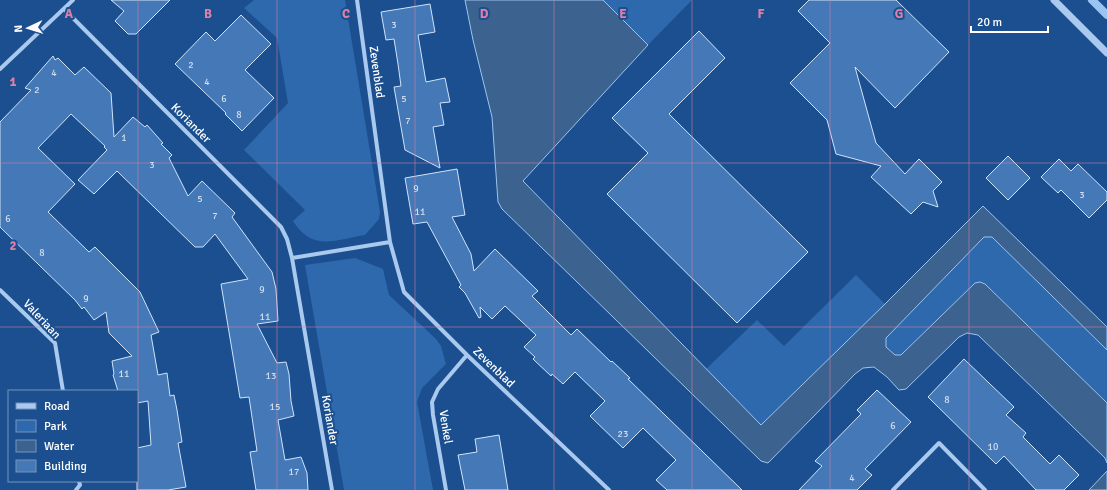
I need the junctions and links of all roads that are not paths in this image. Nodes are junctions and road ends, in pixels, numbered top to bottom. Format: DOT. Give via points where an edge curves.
graph roads {
  1 [pos="73,0"];
  2 [pos="357,0"];
  3 [pos="1054,0"];
  4 [pos="64,9"];
  5 [pos="1107,53"];
  6 [pos="0,70"];
  7 [pos="390,242"];
  8 [pos="292,258"];
  9 [pos="0,290"];
  10 [pos="467,355"];
  11 [pos="63,390"];
  12 [pos="332,490"];
  13 [pos="446,490"];
  14 [pos="609,490"];
  15 [pos="893,490"];
  16 [pos="985,490"];
  1 -- 4 [label="street"];
  2 -- 7 [label="street, Zevenblad"];
  3 -- 5 [label="street"];
  4 -- 6 [label="street"];
  4 -- 8 [label="street, Koriander" via="281,227"];
  7 -- 8 [label="street"];
  7 -- 10 [label="street, Zevenblad" via="404,292"];
  8 -- 12 [label="street, Koriander"];
  9 -- 11 [label="street, Valeriaan" via="55,343"];
  10 -- 13 [label="street, Venkel" via="438,389 432,402"];
  10 -- 14 [label="street, Zevenblad"];
  15 -- 16 [label="street" via="939,443"];
}
